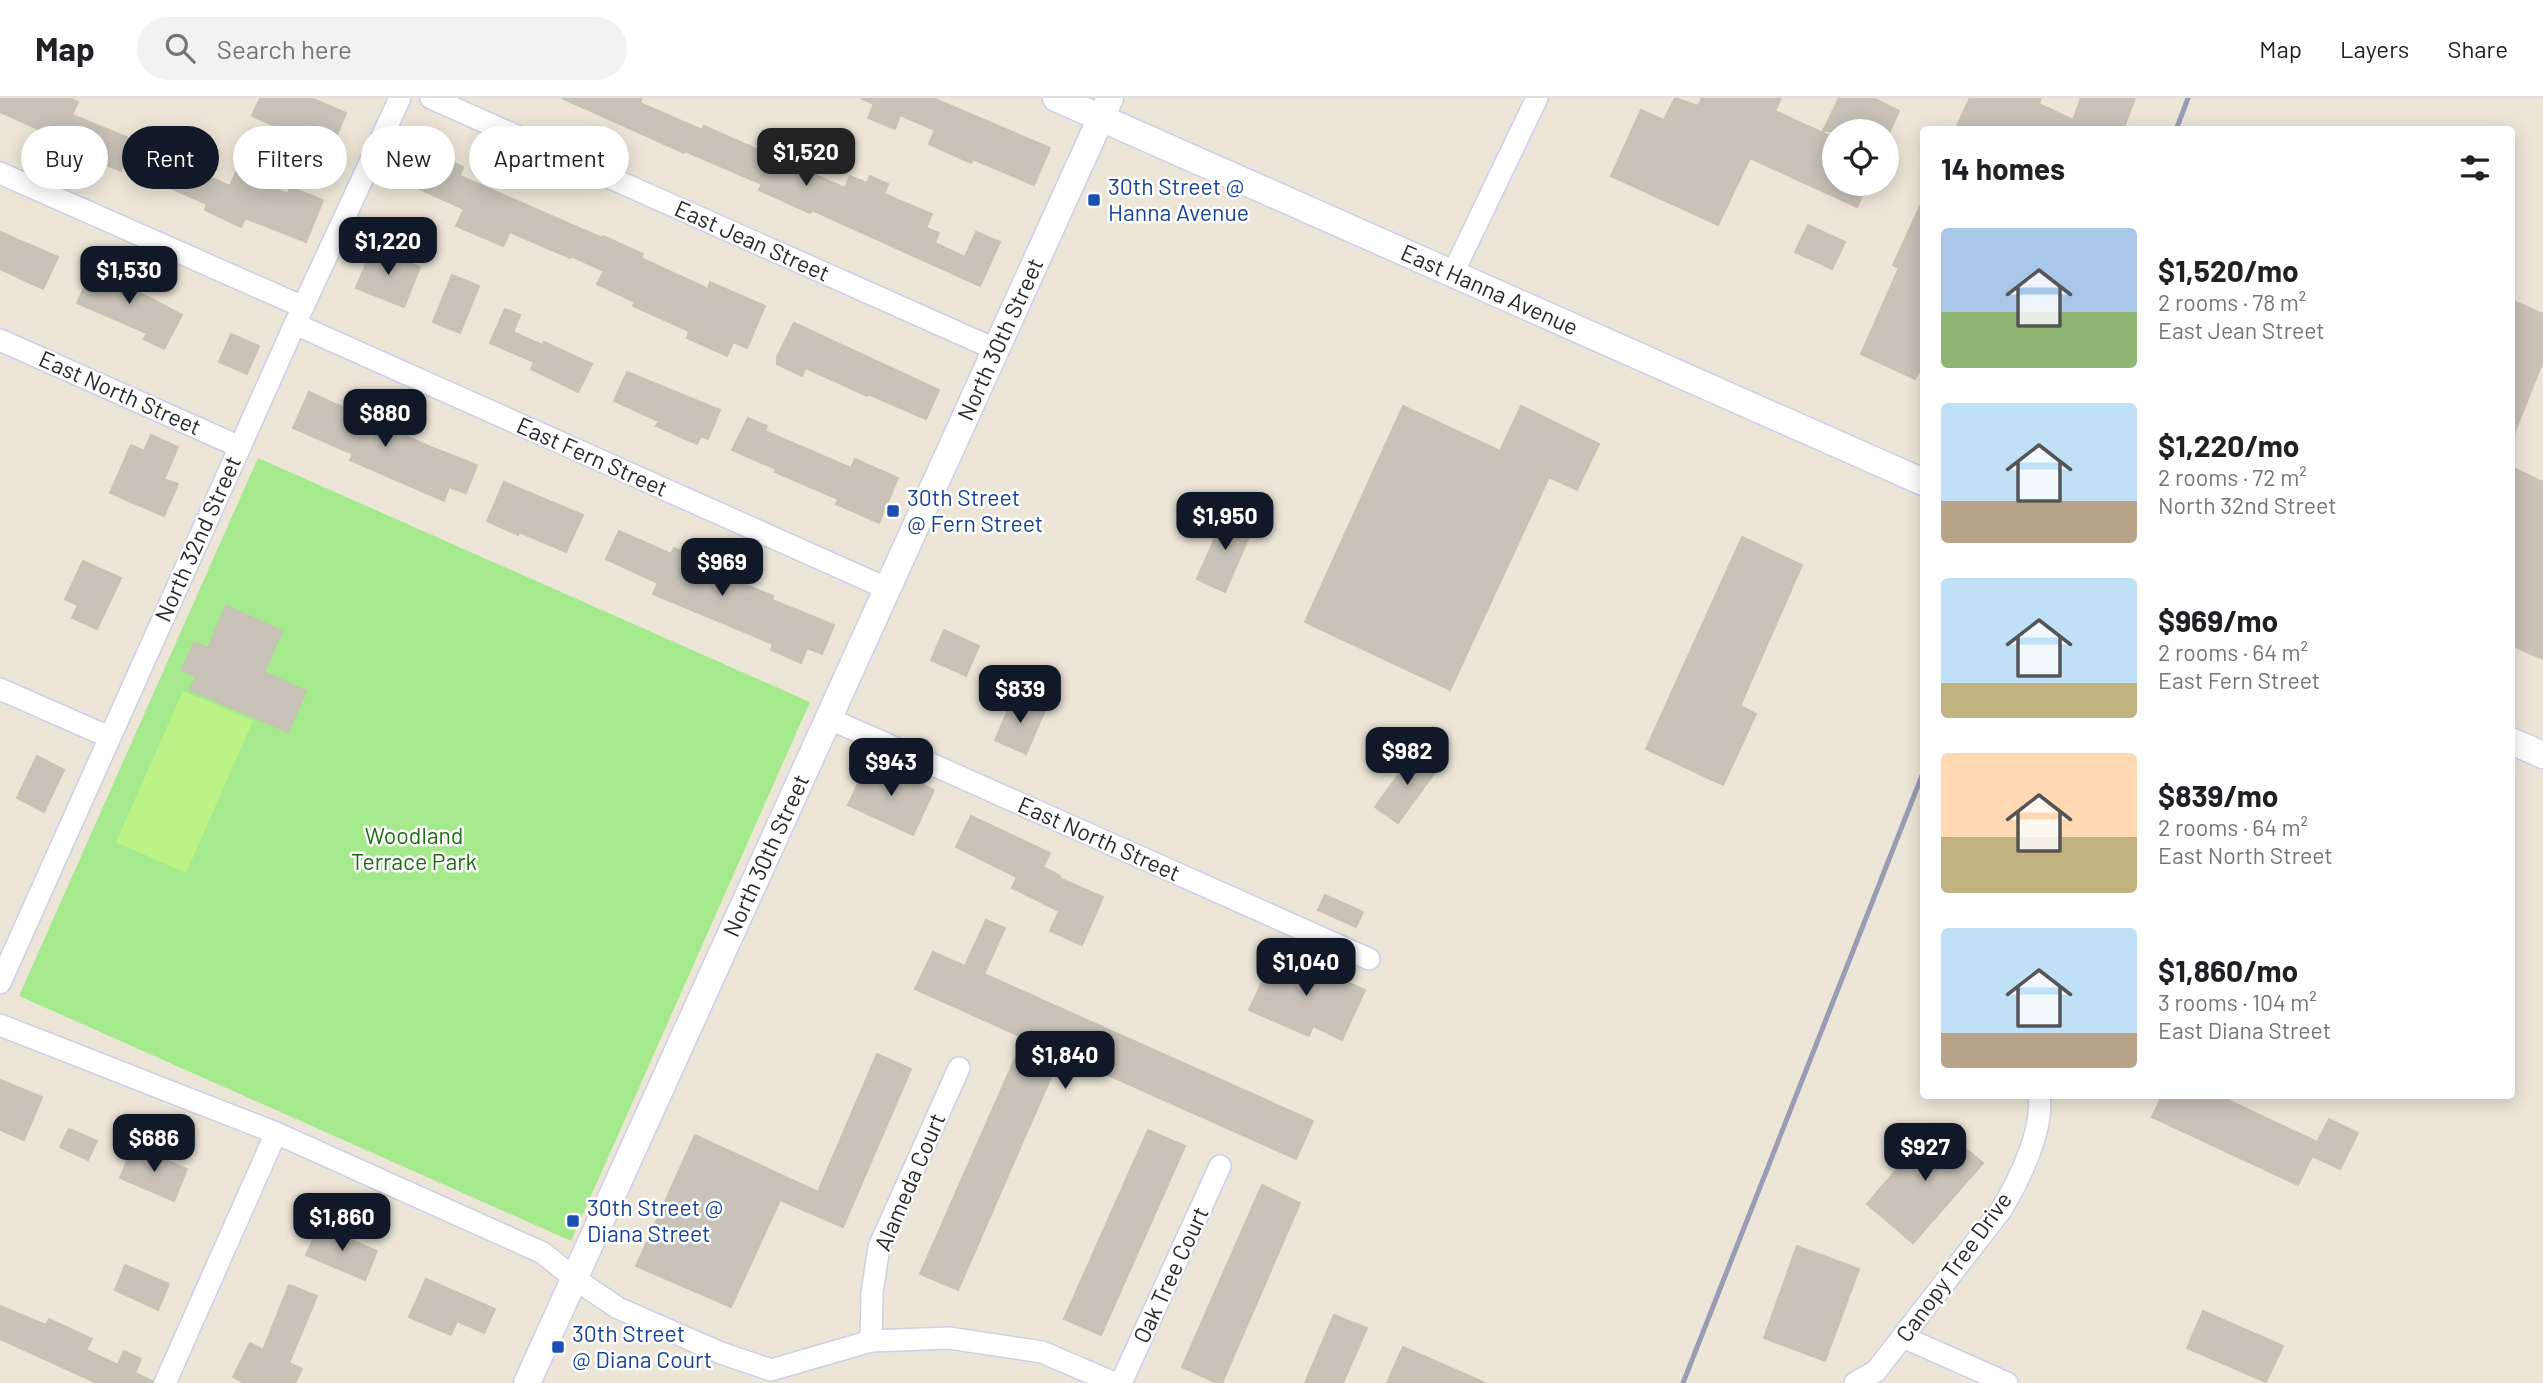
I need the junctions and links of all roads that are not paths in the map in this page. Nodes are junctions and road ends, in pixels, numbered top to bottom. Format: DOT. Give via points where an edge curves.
graph roads {
  1 [pos="400,98"];
  2 [pos="431,98"];
  3 [pos="1056,98"];
  4 [pos="1537,98"];
  5 [pos="1106,108"];
  6 [pos="0,173"];
  7 [pos="1452,275"];
  8 [pos="299,316"];
  9 [pos="0,340"];
  10 [pos="997,350"];
  11 [pos="240,447"];
  12 [pos="1920,481"];
  13 [pos="888,589"];
  14 [pos="0,689"];
  15 [pos="830,719"];
  16 [pos="109,737"];
  17 [pos="2515,743"];
  18 [pos="2543,755"];
  19 [pos="1369,959"];
  20 [pos="0,983"];
  21 [pos="0,1025"];
  22 [pos="959,1068"];
  23 [pos="2039,1099"];
  24 [pos="276,1133"];
  25 [pos="1220,1167"];
  26 [pos="575,1279"];
  27 [pos="1903,1337"];
  28 [pos="871,1341"];
  29 [pos="771,1377"];
  30 [pos="165,1383"];
  31 [pos="527,1383"];
  32 [pos="1114,1383"];
  33 [pos="1121,1383"];
  34 [pos="1855,1383"];
  35 [pos="2007,1383"];
  1 -- 8 [label="street, North 32nd Street"];
  2 -- 10 [label="street, East Jean Street"];
  3 -- 5 [label="street, East Hanna Avenue"];
  4 -- 7 [label="street"];
  5 -- 7 [label="street, East Hanna Avenue"];
  5 -- 10 [label="street, North 30th Street"];
  6 -- 8 [label="street, East Fern Street"];
  7 -- 12 [label="street, East Hanna Avenue"];
  8 -- 11 [label="street, North 32nd Street"];
  8 -- 13 [label="street, East Fern Street"];
  9 -- 11 [label="street, East North Street"];
  10 -- 13 [label="street, North 30th Street"];
  11 -- 16 [label="street, North 32nd Street"];
  13 -- 15 [label="street, North 30th Street"];
  14 -- 16 [label="street"];
  15 -- 19 [label="street, East North Street"];
  15 -- 26 [label="street, North 30th Street"];
  16 -- 20 [label="street, North 32nd Street"];
  17 -- 18 [label="street"];
  21 -- 24 [label="street"];
  22 -- 28 [label="street, Alameda Court" via="879,1247"];
  23 -- 27 [label="street, Canopy Tree Drive" via="2039,1121 2011,1194"];
  24 -- 26 [label="street" via="543,1253"];
  24 -- 30 [label="street"];
  25 -- 33 [label="street, Oak Tree Court"];
  26 -- 29 [label="street" via="618,1308"];
  26 -- 31 [label="street, North 30th Street"];
  27 -- 34 [label="street, Canopy Tree Drive" via="1876,1371"];
  27 -- 35 [label="street"];
  28 -- 29 [label="street"];
  28 -- 32 [label="street" via="949,1338 1042,1352"];
}
